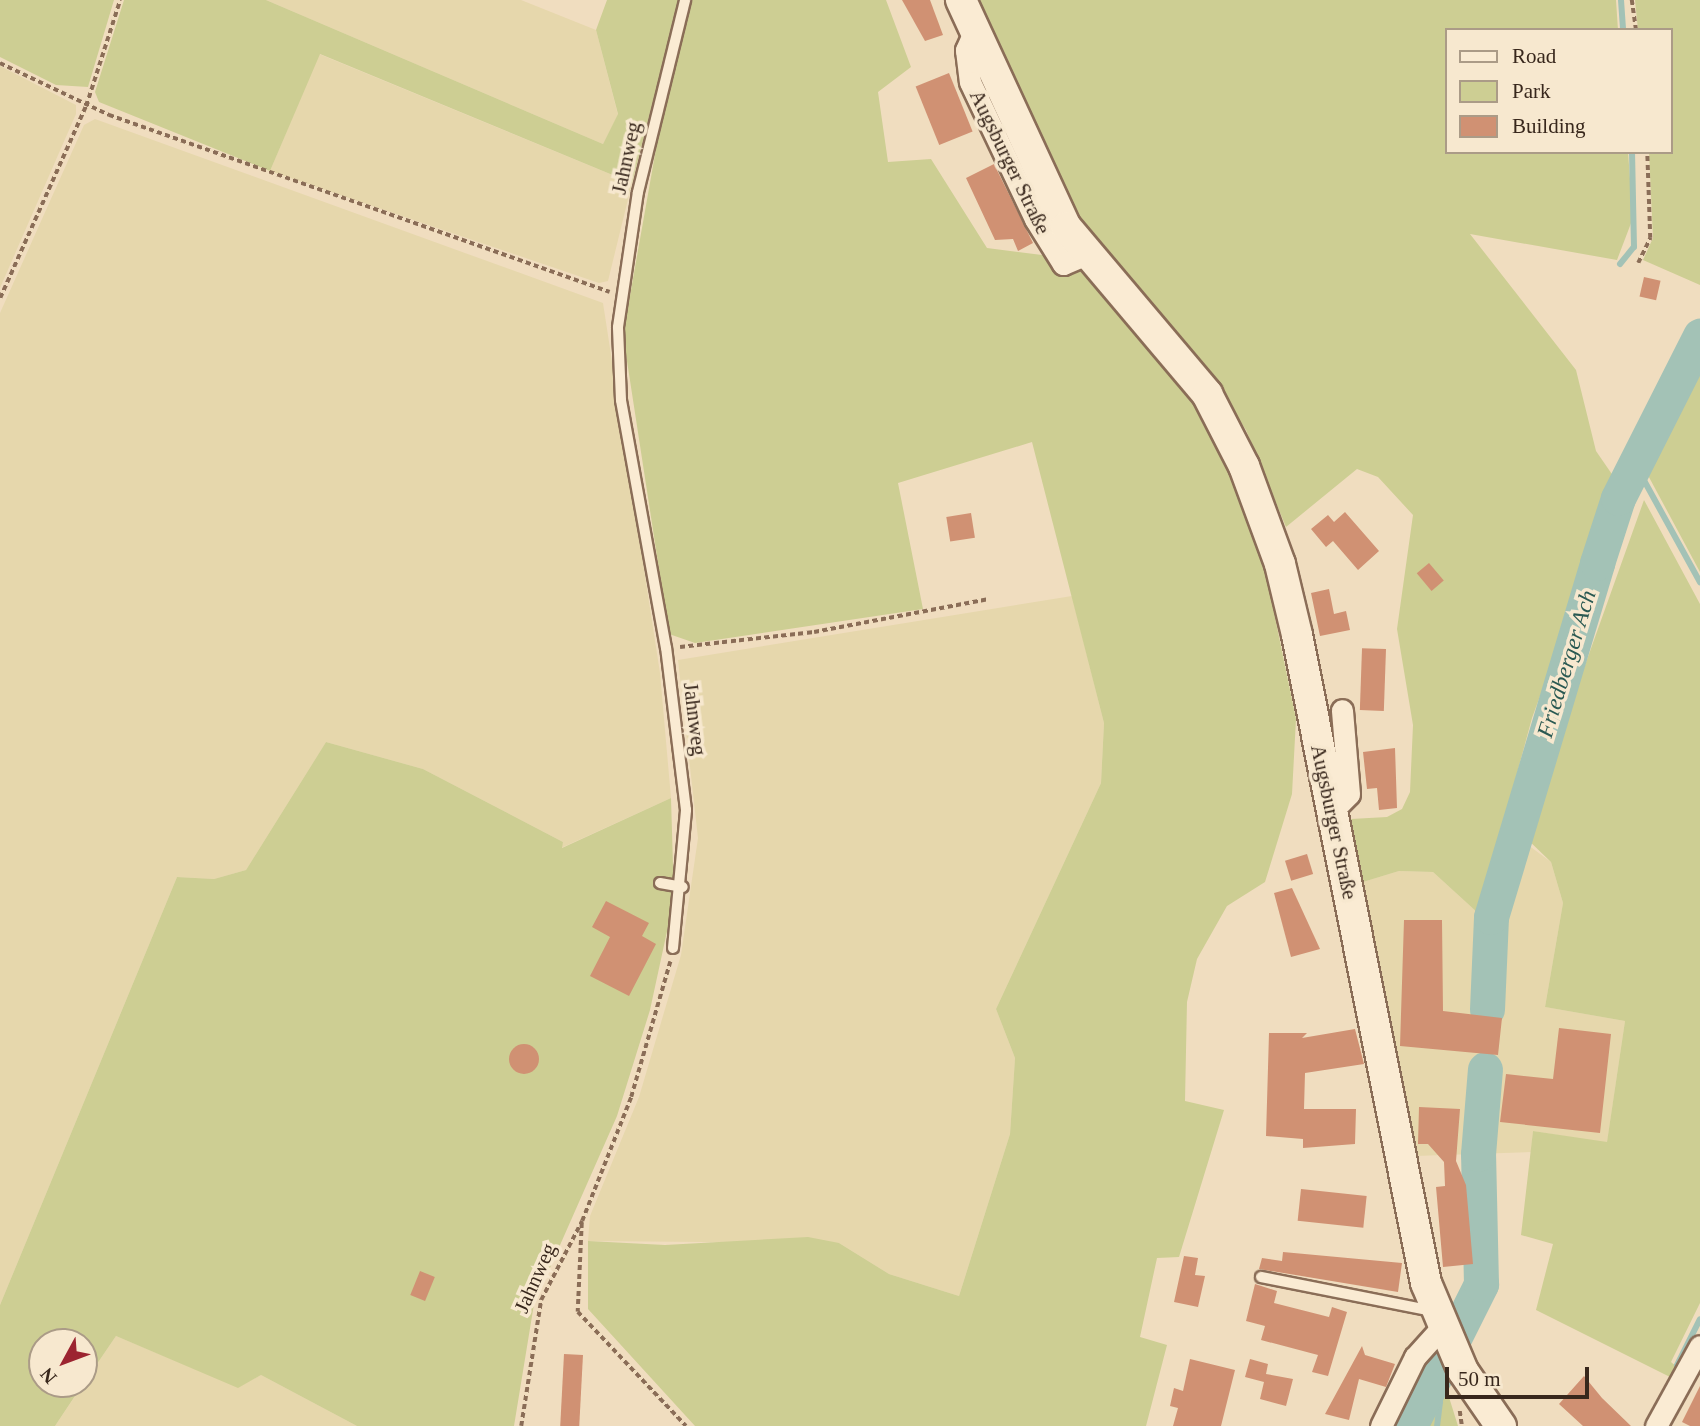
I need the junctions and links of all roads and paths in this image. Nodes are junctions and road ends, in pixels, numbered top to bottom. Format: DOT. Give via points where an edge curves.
graph roads {
  1 [pos="120,0"];
  2 [pos="685,0"];
  3 [pos="961,0"];
  4 [pos="1632,0"];
  5 [pos="1636,28"];
  6 [pos="0,62"];
  7 [pos="86,106"];
  8 [pos="1647,154"];
  9 [pos="1637,263"];
  10 [pos="620,294"];
  11 [pos="0,298"];
  12 [pos="989,599"];
  13 [pos="666,648"];
  14 [pos="1342,710"];
  15 [pos="1331,812"];
  16 [pos="660,883"];
  17 [pos="683,887"];
  18 [pos="673,948"];
  19 [pos="582,1221"];
  20 [pos="1261,1278"];
  21 [pos="1441,1325"];
  22 [pos="1700,1346"];
  23 [pos="521,1426"];
  24 [pos="686,1426"];
  25 [pos="1381,1426"];
  26 [pos="1501,1426"];
  27 [pos="1656,1426"];
  1 -- 7 [label="path"];
  2 -- 10 [label="lane, Jahnweg"];
  3 -- 15 [label="main road, Augsburger Straße" via="1054,206 1086,254 1207,394 1244,466 1280,564"];
  4 -- 5 [label="path"];
  6 -- 7 [label="path"];
  7 -- 10 [label="path"];
  7 -- 11 [label="path"];
  8 -- 9 [label="path" via="1650,238"];
  10 -- 13 [label="lane, Jahnweg" via="621,400"];
  12 -- 13 [label="path" via="814,632"];
  13 -- 17 [label="lane, Jahnweg" via="686,810"];
  14 -- 15 [label="street" via="1349,794"];
  15 -- 21 [label="main road, Augsburger Straße"];
  16 -- 17 [label="lane"];
  17 -- 18 [label="lane, Jahnweg"];
  18 -- 19 [label="path, Jahnweg" via="631,1097"];
  19 -- 23 [label="path, Jahnweg" via="541,1300 529,1344"];
  19 -- 24 [label="path" via="578,1312"];
  20 -- 21 [label="lane"];
  21 -- 25 [label="street" via="1415,1357"];
  21 -- 26 [label="main road, Augsburger Straße" via="1458,1363"];
  22 -- 27 [label="street"];
}
